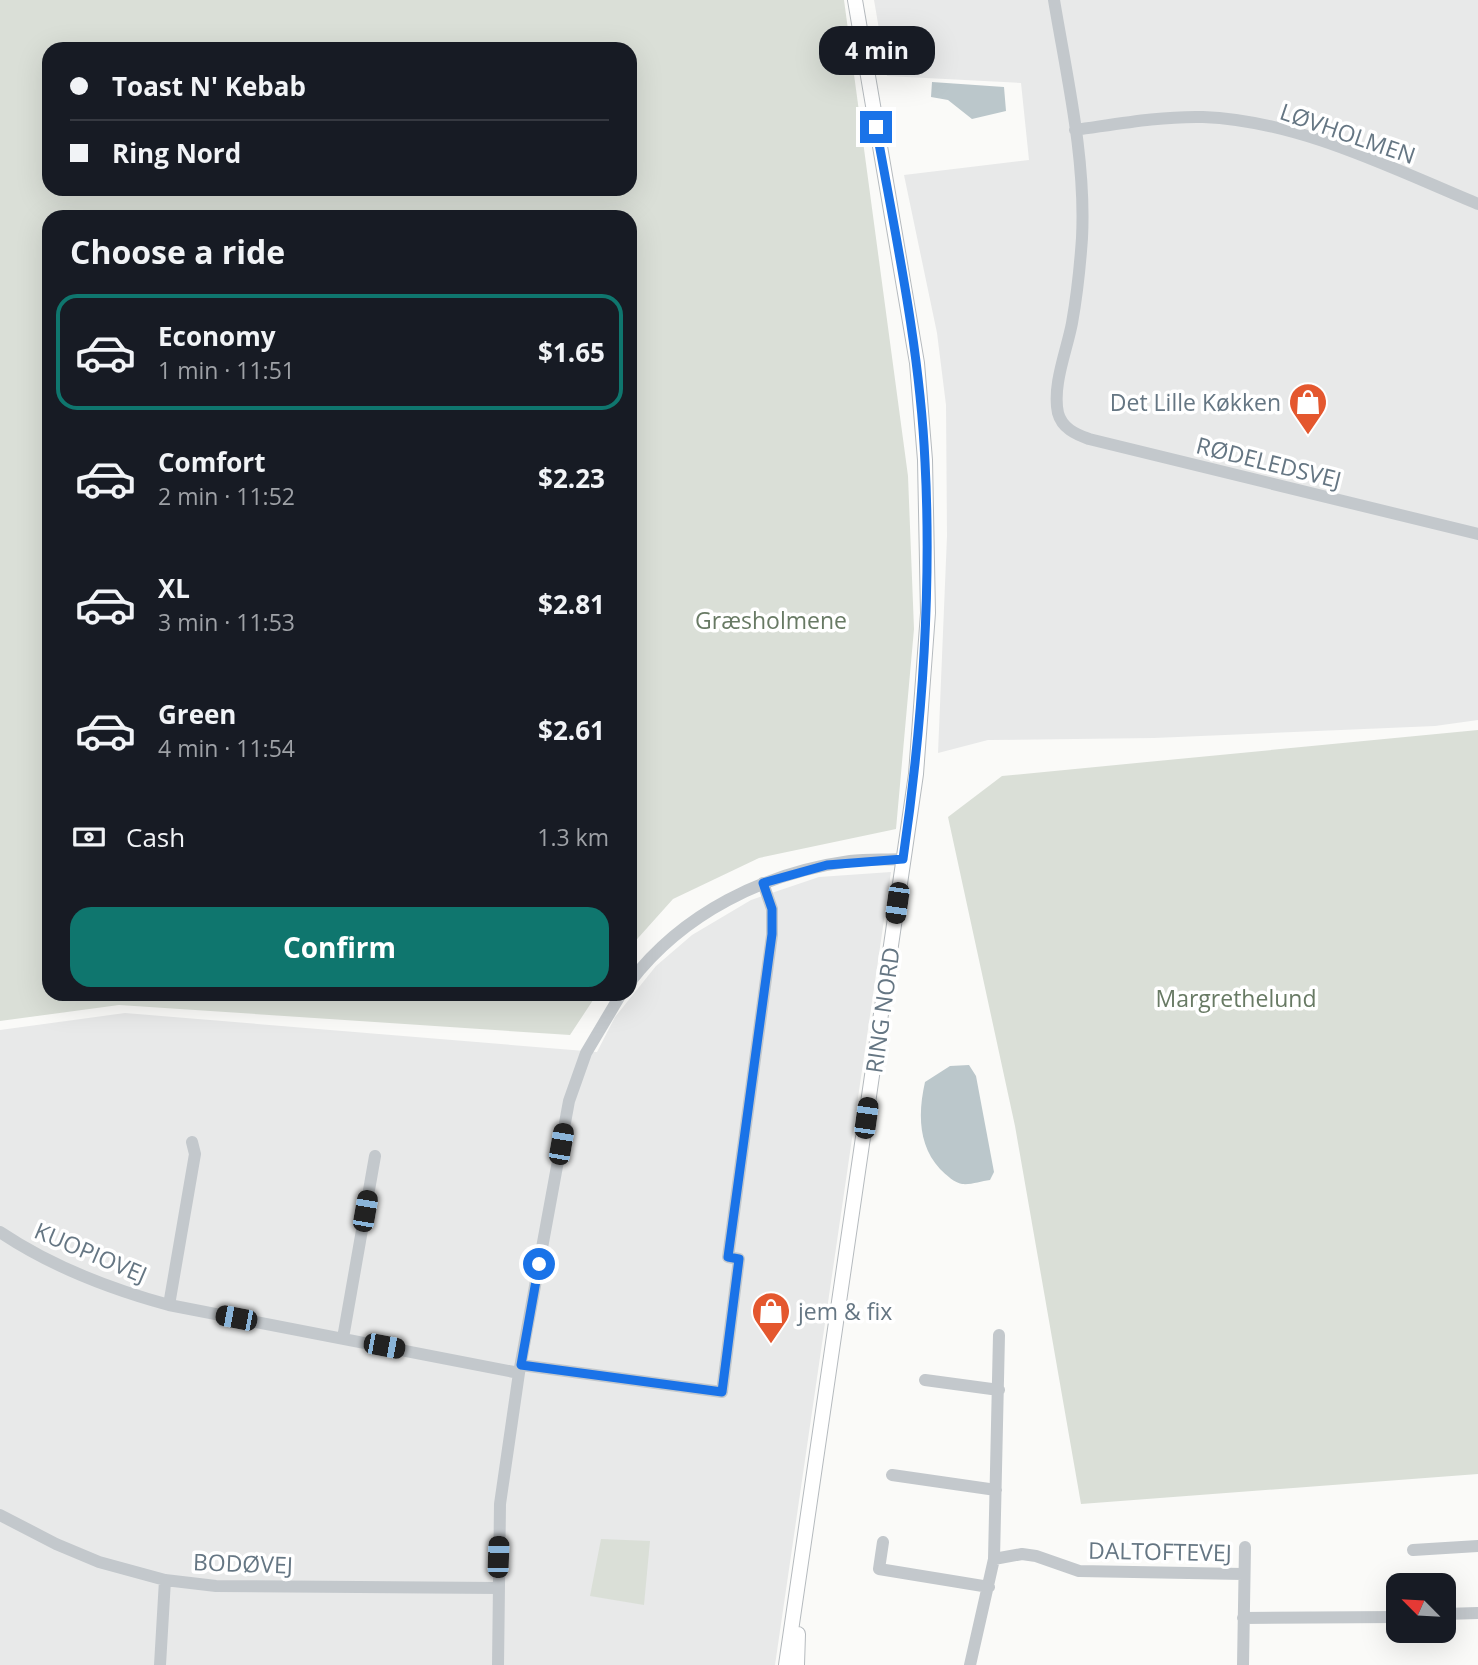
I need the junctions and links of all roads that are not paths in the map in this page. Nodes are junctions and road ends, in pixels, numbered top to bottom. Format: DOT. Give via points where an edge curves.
graph roads {
  1 [pos="855,0"];
  2 [pos="1054,0"];
  3 [pos="1075,130"];
  4 [pos="1478,204"];
  5 [pos="1478,534"];
  6 [pos="903,859"];
  7 [pos="763,883"];
  8 [pos="637,975"];
  9 [pos="617,1001"];
  10 [pos="192,1142"];
  11 [pos="375,1156"];
  12 [pos="0,1232"];
  13 [pos="169,1305"];
  14 [pos="999,1335"];
  15 [pos="343,1338"];
  16 [pos="520,1369"];
  17 [pos="925,1380"];
  18 [pos="999,1390"];
  19 [pos="892,1475"];
  20 [pos="996,1490"];
  21 [pos="0,1515"];
  22 [pos="884,1542"];
  23 [pos="1478,1546"];
  24 [pos="1245,1547"];
  25 [pos="1413,1550"];
  26 [pos="994,1559"];
  27 [pos="1243,1574"];
  28 [pos="165,1580"];
  29 [pos="989,1587"];
  30 [pos="498,1588"];
  31 [pos="797,1602"];
  32 [pos="1478,1612"];
  33 [pos="1456,1613"];
  34 [pos="1386,1617"];
  35 [pos="1243,1618"];
  36 [pos="160,1665"];
  37 [pos="498,1665"];
  38 [pos="786,1665"];
  39 [pos="797,1665"];
  40 [pos="970,1665"];
  41 [pos="1243,1665"];
  1 -- 6 [label="main road, RING NORD" via="917,363 925,460 928,613 916,774"];
  2 -- 3 [label="street"];
  3 -- 4 [label="street, LØVHOLMEN" via="1153,119 1204,117 1251,123 1341,148"];
  3 -- 5 [label="street, RØDELEDSVEJ" via="1082,204 1080,269 1058,392 1059,415 1069,431"];
  6 -- 7 [label="street" via="827,865"];
  6 -- 31 [label="main road, RING NORD"];
  7 -- 8 [label="street" via="673,936"];
  7 -- 16 [label="street, KUOPIOVEJ" via="772,909 772,934 728,1257 739,1259 722,1392"];
  9 -- 16 [label="street" via="586,1053 569,1101"];
  10 -- 13 [label="street, KUOPIOVEJ" via="195,1154"];
  11 -- 15 [label="street"];
  12 -- 13 [label="street, KUOPIOVEJ" via="78,1275"];
  13 -- 15 [label="street, KUOPIOVEJ"];
  14 -- 18 [label="street"];
  15 -- 16 [label="street, KUOPIOVEJ"];
  16 -- 30 [label="street" via="500,1504"];
  17 -- 18 [label="street"];
  18 -- 20 [label="street"];
  19 -- 20 [label="street"];
  20 -- 26 [label="street"];
  21 -- 28 [label="street, BODØVEJ" via="99,1562"];
  22 -- 29 [label="street" via="879,1569"];
  23 -- 25 [label="street"];
  24 -- 27 [label="street"];
  26 -- 27 [label="street, DALTOFTEVEJ" via="1035,1556 1079,1571"];
  26 -- 29 [label="street"];
  27 -- 35 [label="street"];
  28 -- 30 [label="street, BODØVEJ" via="216,1586"];
  28 -- 36 [label="street"];
  29 -- 40 [label="street"];
  30 -- 37 [label="street"];
  31 -- 38 [label="main road, RING NORD"];
  31 -- 39 [label="main road, RING NORD"];
  32 -- 33 [label="street"];
  34 -- 35 [label="street"];
  35 -- 41 [label="street"];
}
